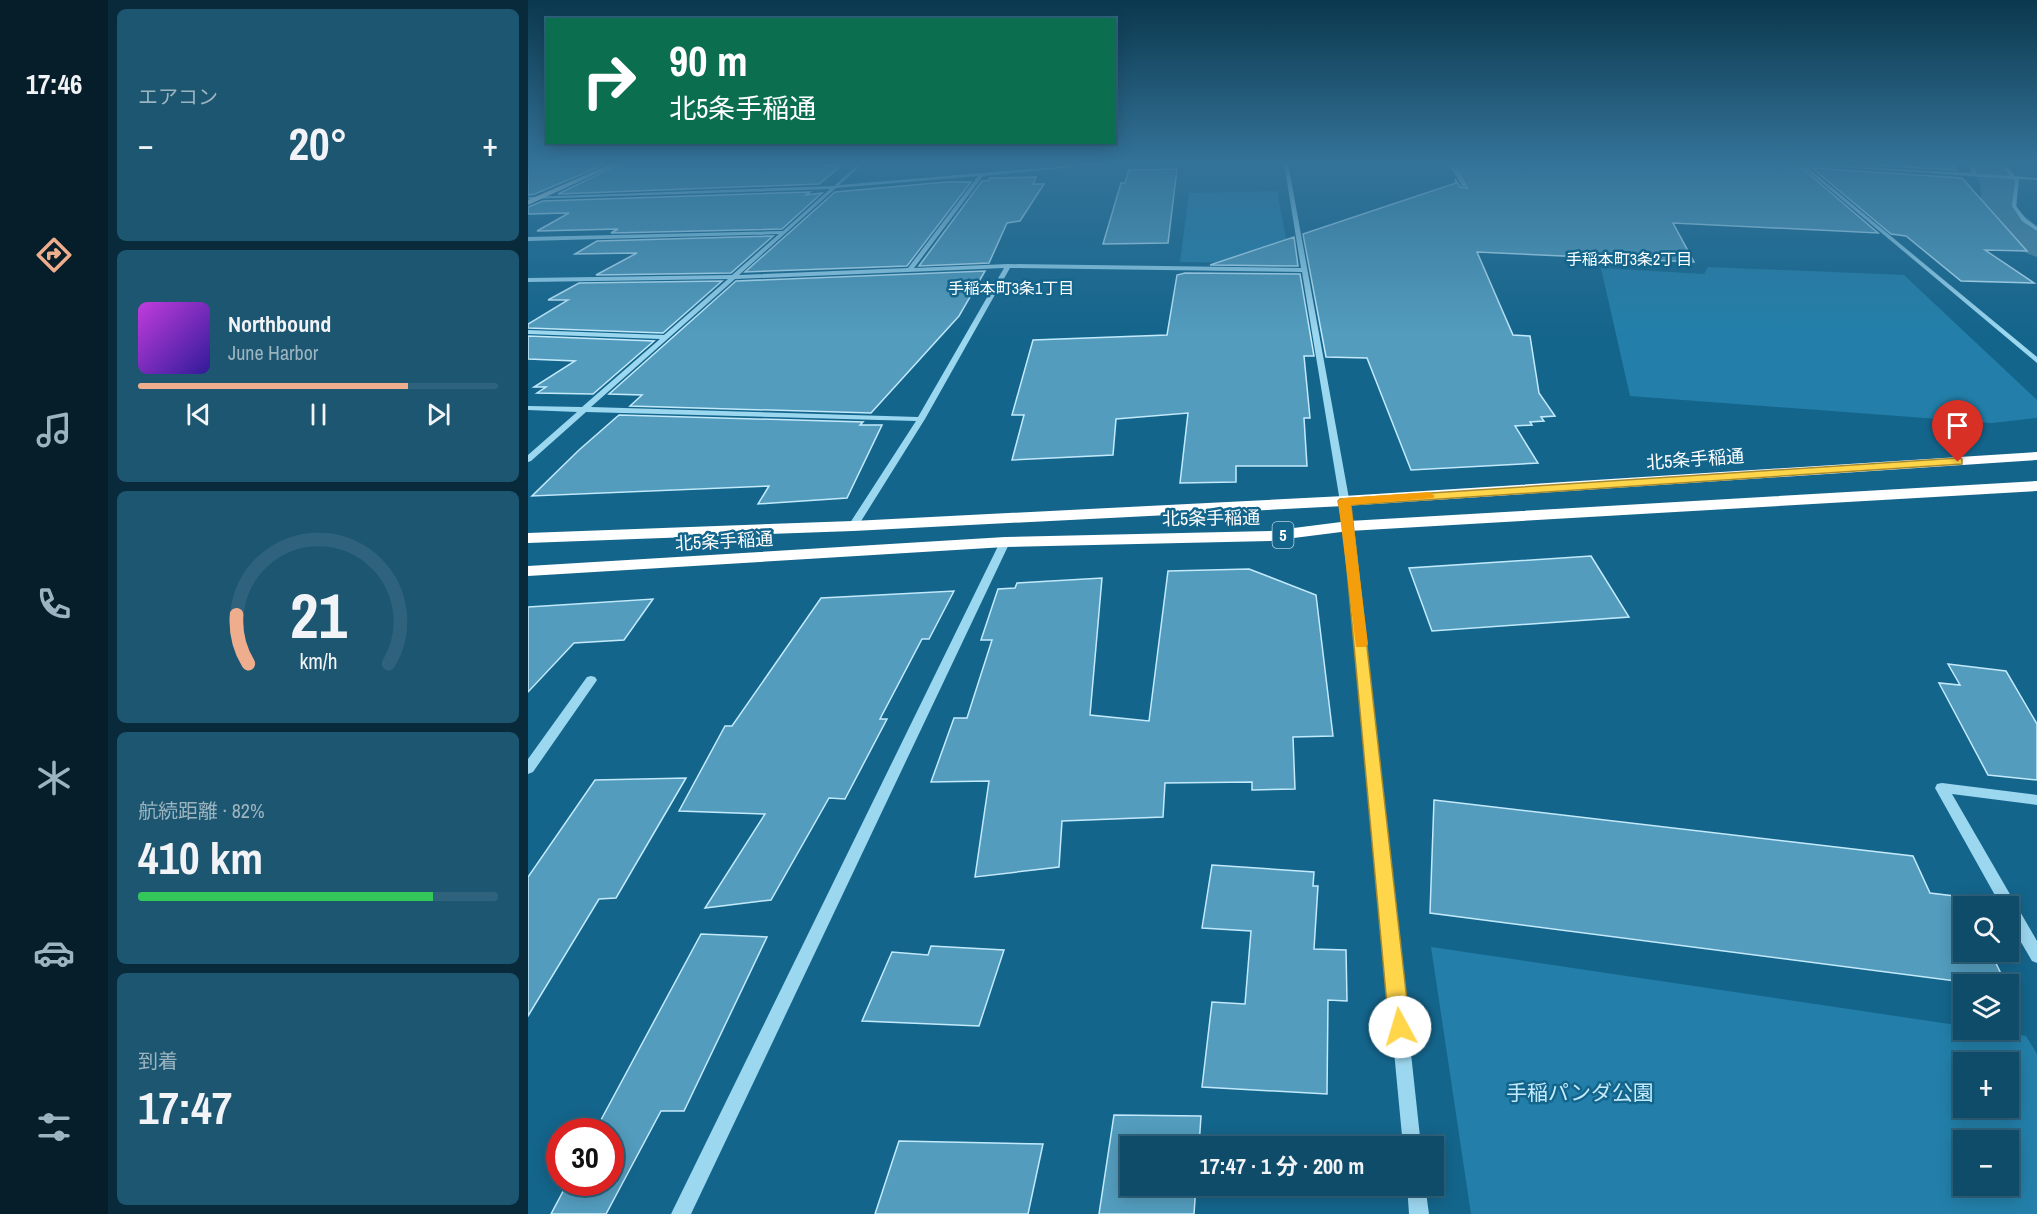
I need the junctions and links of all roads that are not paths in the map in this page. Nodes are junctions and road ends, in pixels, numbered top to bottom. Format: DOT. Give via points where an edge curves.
graph roads {
  1 [pos="799,220"];
  2 [pos="947,220"];
  3 [pos="1296,220"];
  4 [pos="1867,220"];
  5 [pos="2024,220"];
  6 [pos="2037,229"];
  7 [pos="785,232"];
  8 [pos="528,239"];
  9 [pos="1008,266"];
  10 [pos="910,269"];
  11 [pos="1305,270"];
  12 [pos="734,277"];
  13 [pos="528,280"];
  14 [pos="528,332"];
  15 [pos="666,337"];
  16 [pos="2037,361"];
  17 [pos="528,408"];
  18 [pos="583,410"];
  19 [pos="921,419"];
  20 [pos="2037,456"];
  21 [pos="528,459"];
  22 [pos="2037,486"];
  23 [pos="1344,501"];
  24 [pos="853,526"];
  25 [pos="1349,526"];
  26 [pos="528,538"];
  27 [pos="1005,542"];
  28 [pos="528,571"];
  29 [pos="591,680"];
  30 [pos="528,769"];
  31 [pos="2037,800"];
  32 [pos="2037,956"];
  33 [pos="1411,1136"];
  34 [pos="1417,1196"];
  35 [pos="681,1214"];
  36 [pos="1419,1214"];
  1 -- 7 [label="street"];
  2 -- 10 [label="street"];
  3 -- 11 [label="street"];
  4 -- 16 [label="street"];
  5 -- 6 [label="street"];
  7 -- 8 [label="street"];
  7 -- 12 [label="street"];
  9 -- 10 [label="street"];
  9 -- 11 [label="street"];
  9 -- 19 [label="street"];
  10 -- 12 [label="street"];
  11 -- 23 [label="street"];
  12 -- 13 [label="street"];
  12 -- 15 [label="street"];
  14 -- 15 [label="street"];
  15 -- 18 [label="street"];
  17 -- 18 [label="street"];
  18 -- 19 [label="street"];
  18 -- 21 [label="street"];
  19 -- 24 [label="street"];
  20 -- 23 [label="highway, 北5条手稲通 / 5"];
  22 -- 25 [label="highway, 北5条手稲通 / 5"];
  23 -- 24 [label="highway, 北5条手稲通 / 5"];
  23 -- 25 [label="street"];
  24 -- 26 [label="highway, 北5条手稲通 / 5"];
  25 -- 27 [label="highway, 北5条手稲通 / 5" via="1270,536"];
  25 -- 33 [label="street"];
  27 -- 28 [label="highway, 北5条手稲通 / 5"];
  27 -- 35 [label="street"];
  29 -- 30 [label="street"];
  31 -- 32 [label="street" via="1942,788"];
  34 -- 36 [label="street"];
}
